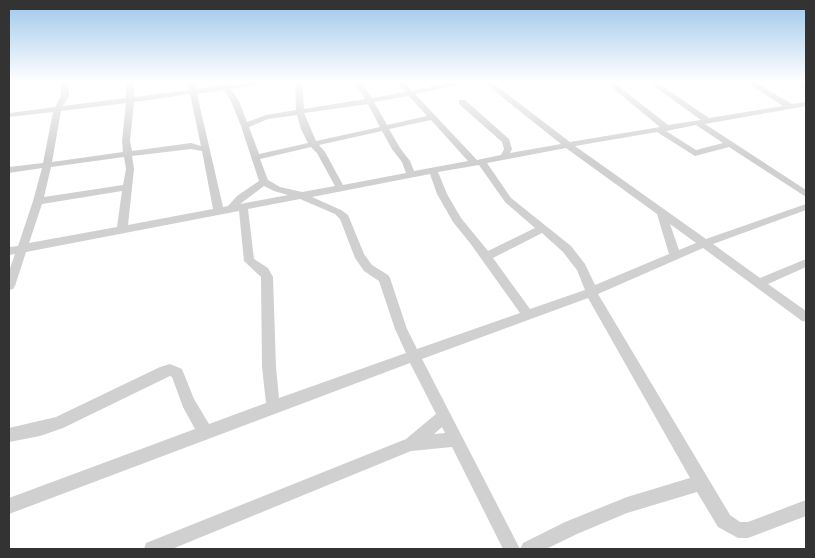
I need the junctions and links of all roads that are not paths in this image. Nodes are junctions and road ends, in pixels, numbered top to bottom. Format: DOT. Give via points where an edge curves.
graph roads {
  1 [pos="58,107"];
  2 [pos="81,107"];
  3 [pos="129,107"];
  4 [pos="139,107"];
  5 [pos="197,107"];
  6 [pos="237,107"];
  7 [pos="332,107"];
  8 [pos="373,107"];
  9 [pos="424,107"];
  10 [pos="468,107"];
  11 [pos="518,107"];
  12 [pos="642,107"];
  13 [pos="687,107"];
  14 [pos="791,107"];
  15 [pos="300,109"];
  16 [pos="57,110"];
  17 [pos="128,114"];
  18 [pos="9,115"];
  19 [pos="433,117"];
  20 [pos="708,121"];
  21 [pos="698,122"];
  22 [pos="245,126"];
  23 [pos="662,128"];
  24 [pos="383,129"];
  25 [pos="203,138"];
  26 [pos="313,144"];
  27 [pos="731,144"];
  28 [pos="568,145"];
  29 [pos="191,146"];
  30 [pos="205,149"];
  31 [pos="129,154"];
  32 [pos="257,157"];
  33 [pos="504,157"];
  34 [pos="478,161"];
  35 [pos="47,165"];
  36 [pos="9,170"];
  37 [pos="433,170"];
  38 [pos="411,174"];
  39 [pos="264,182"];
  40 [pos="128,187"];
  41 [pos="340,187"];
  42 [pos="806,194"];
  43 [pos="300,195"];
  44 [pos="38,202"];
  45 [pos="806,206"];
  46 [pos="243,207"];
  47 [pos="230,210"];
  48 [pos="661,211"];
  49 [pos="220,212"];
  50 [pos="543,228"];
  51 [pos="122,230"];
  52 [pos="706,243"];
  53 [pos="22,248"];
  54 [pos="9,251"];
  55 [pos="487,256"];
  56 [pos="675,256"];
  57 [pos="806,262"];
  58 [pos="759,283"];
  59 [pos="9,286"];
  60 [pos="591,292"];
  61 [pos="528,315"];
  62 [pos="806,317"];
  63 [pos="414,357"];
  64 [pos="273,407"];
  65 [pos="444,416"];
  66 [pos="205,432"];
  67 [pos="9,435"];
  68 [pos="456,439"];
  69 [pos="411,444"];
  70 [pos="701,484"];
  71 [pos="9,506"];
  72 [pos="806,508"];
  73 [pos="152,549"];
  74 [pos="512,549"];
  75 [pos="530,549"];
  1 -- 16 [label="street"];
  2 -- 16 [label="street"];
  3 -- 17 [label="street"];
  4 -- 17 [label="street"];
  5 -- 25 [label="street"];
  6 -- 22 [label="street"];
  7 -- 15 [label="street"];
  8 -- 24 [label="street"];
  9 -- 19 [label="street"];
  10 -- 33 [label="street" via="506,141 508,149"];
  11 -- 28 [label="street"];
  12 -- 23 [label="street"];
  13 -- 20 [label="street"];
  14 -- 20 [label="street"];
  15 -- 22 [label="street"];
  15 -- 26 [label="street"];
  16 -- 18 [label="street"];
  16 -- 35 [label="street"];
  17 -- 31 [label="street" via="126,141"];
  19 -- 24 [label="street"];
  19 -- 34 [label="street"];
  20 -- 21 [label="street"];
  21 -- 23 [label="street"];
  21 -- 27 [label="street"];
  22 -- 32 [label="street"];
  23 -- 27 [label="street" via="695,153"];
  23 -- 28 [label="street"];
  24 -- 26 [label="street"];
  24 -- 38 [label="street" via="406,161"];
  25 -- 29 [label="street"];
  25 -- 30 [label="street"];
  26 -- 32 [label="street"];
  26 -- 41 [label="street" via="321,152"];
  27 -- 42 [label="street"];
  28 -- 33 [label="street"];
  28 -- 48 [label="street"];
  29 -- 30 [label="street"];
  29 -- 31 [label="street"];
  30 -- 49 [label="street"];
  31 -- 35 [label="street"];
  31 -- 40 [label="street"];
  32 -- 39 [label="street"];
  33 -- 34 [label="street"];
  34 -- 37 [label="street"];
  34 -- 50 [label="street" via="508,200"];
  35 -- 36 [label="street"];
  35 -- 44 [label="street"];
  37 -- 38 [label="street"];
  37 -- 55 [label="street" via="457,220"];
  38 -- 41 [label="street"];
  39 -- 43 [label="street"];
  39 -- 47 [label="street" via="240,198"];
  40 -- 44 [label="street"];
  40 -- 51 [label="street"];
  41 -- 43 [label="street"];
  43 -- 46 [label="street"];
  43 -- 63 [label="street" via="344,217 359,255 368,268 384,278"];
  44 -- 53 [label="street"];
  45 -- 52 [label="street"];
  46 -- 47 [label="street"];
  46 -- 64 [label="street" via="249,261 267,277"];
  47 -- 49 [label="street"];
  48 -- 52 [label="street"];
  48 -- 56 [label="street"];
  49 -- 51 [label="street"];
  50 -- 55 [label="street"];
  50 -- 60 [label="street" via="574,259 588,280"];
  51 -- 53 [label="street"];
  52 -- 56 [label="street"];
  52 -- 58 [label="street"];
  53 -- 54 [label="street"];
  53 -- 59 [label="street"];
  55 -- 61 [label="street"];
  56 -- 60 [label="street"];
  57 -- 58 [label="street"];
  58 -- 62 [label="street"];
  60 -- 61 [label="street"];
  60 -- 70 [label="street"];
  61 -- 63 [label="street"];
  63 -- 64 [label="street"];
  63 -- 65 [label="street"];
  64 -- 66 [label="street"];
  65 -- 68 [label="street"];
  65 -- 69 [label="street"];
  66 -- 67 [label="street" via="177,373 170,370 58,423"];
  66 -- 71 [label="street"];
  68 -- 69 [label="street"];
  68 -- 74 [label="street"];
  69 -- 73 [label="street"];
  70 -- 72 [label="street" via="724,520 738,530 748,530"];
  70 -- 75 [label="street" via="627,505"];
}
